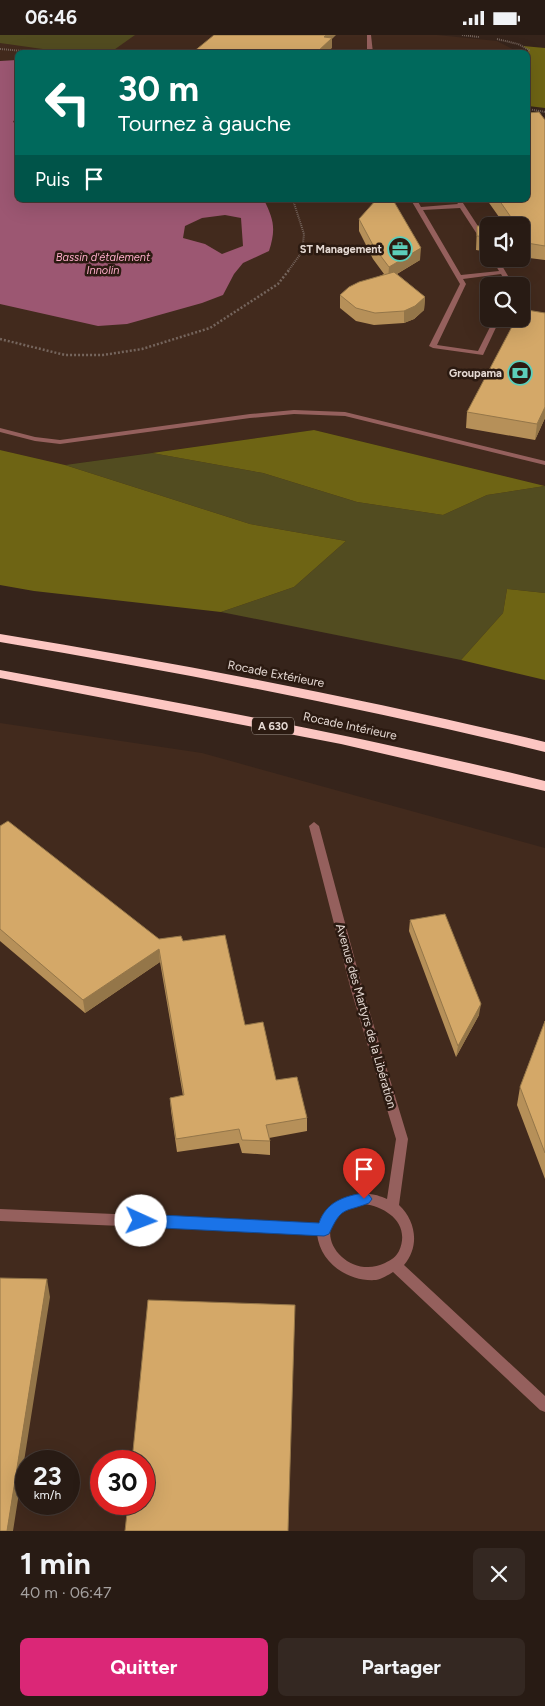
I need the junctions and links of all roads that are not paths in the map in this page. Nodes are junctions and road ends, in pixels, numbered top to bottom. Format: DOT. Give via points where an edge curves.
graph roads {
  1 [pos="369,35"];
  2 [pos="370,50"];
  3 [pos="415,202"];
  4 [pos="460,203"];
  5 [pos="418,209"];
  6 [pos="480,234"];
  7 [pos="501,267"];
  8 [pos="504,272"];
  9 [pos="459,277"];
  10 [pos="506,277"];
  11 [pos="493,327"];
  12 [pos="0,430"];
  13 [pos="545,463"];
  14 [pos="0,638"];
  15 [pos="0,674"];
  16 [pos="545,747"];
  17 [pos="545,786"];
  18 [pos="314,826"];
  19 [pos="392,1207"];
  20 [pos="0,1215"];
  21 [pos="324,1229"];
  22 [pos="395,1265"];
  23 [pos="545,1405"];
  1 -- 2 [label="street"];
  3 -- 5 [label="street"];
  4 -- 5 [label="street"];
  4 -- 6 [label="street"];
  5 -- 9 [label="street"];
  7 -- 8 [label="street"];
  8 -- 9 [label="street"];
  8 -- 10 [label="street"];
  9 -- 11 [label="street" via="463,284 433,346 480,353"];
  12 -- 13 [label="street" via="60,442 259,415 294,412 345,414"];
  14 -- 16 [label="highway, Rocade Extérieure" via="265,686"];
  15 -- 17 [label="highway, Rocade Intérieure / A 630" via="231,717 472,767"];
  18 -- 19 [label="street, Avenue des Martyrs de la Libération" via="357,990 402,1139"];
  19 -- 21 [label="street" via="379,1201 350,1201 328,1217"];
  19 -- 22 [label="street" via="408,1229 404,1255"];
  20 -- 21 [label="street"];
  21 -- 22 [label="street" via="329,1255 353,1272 382,1272"];
  22 -- 23 [label="street"];
}
